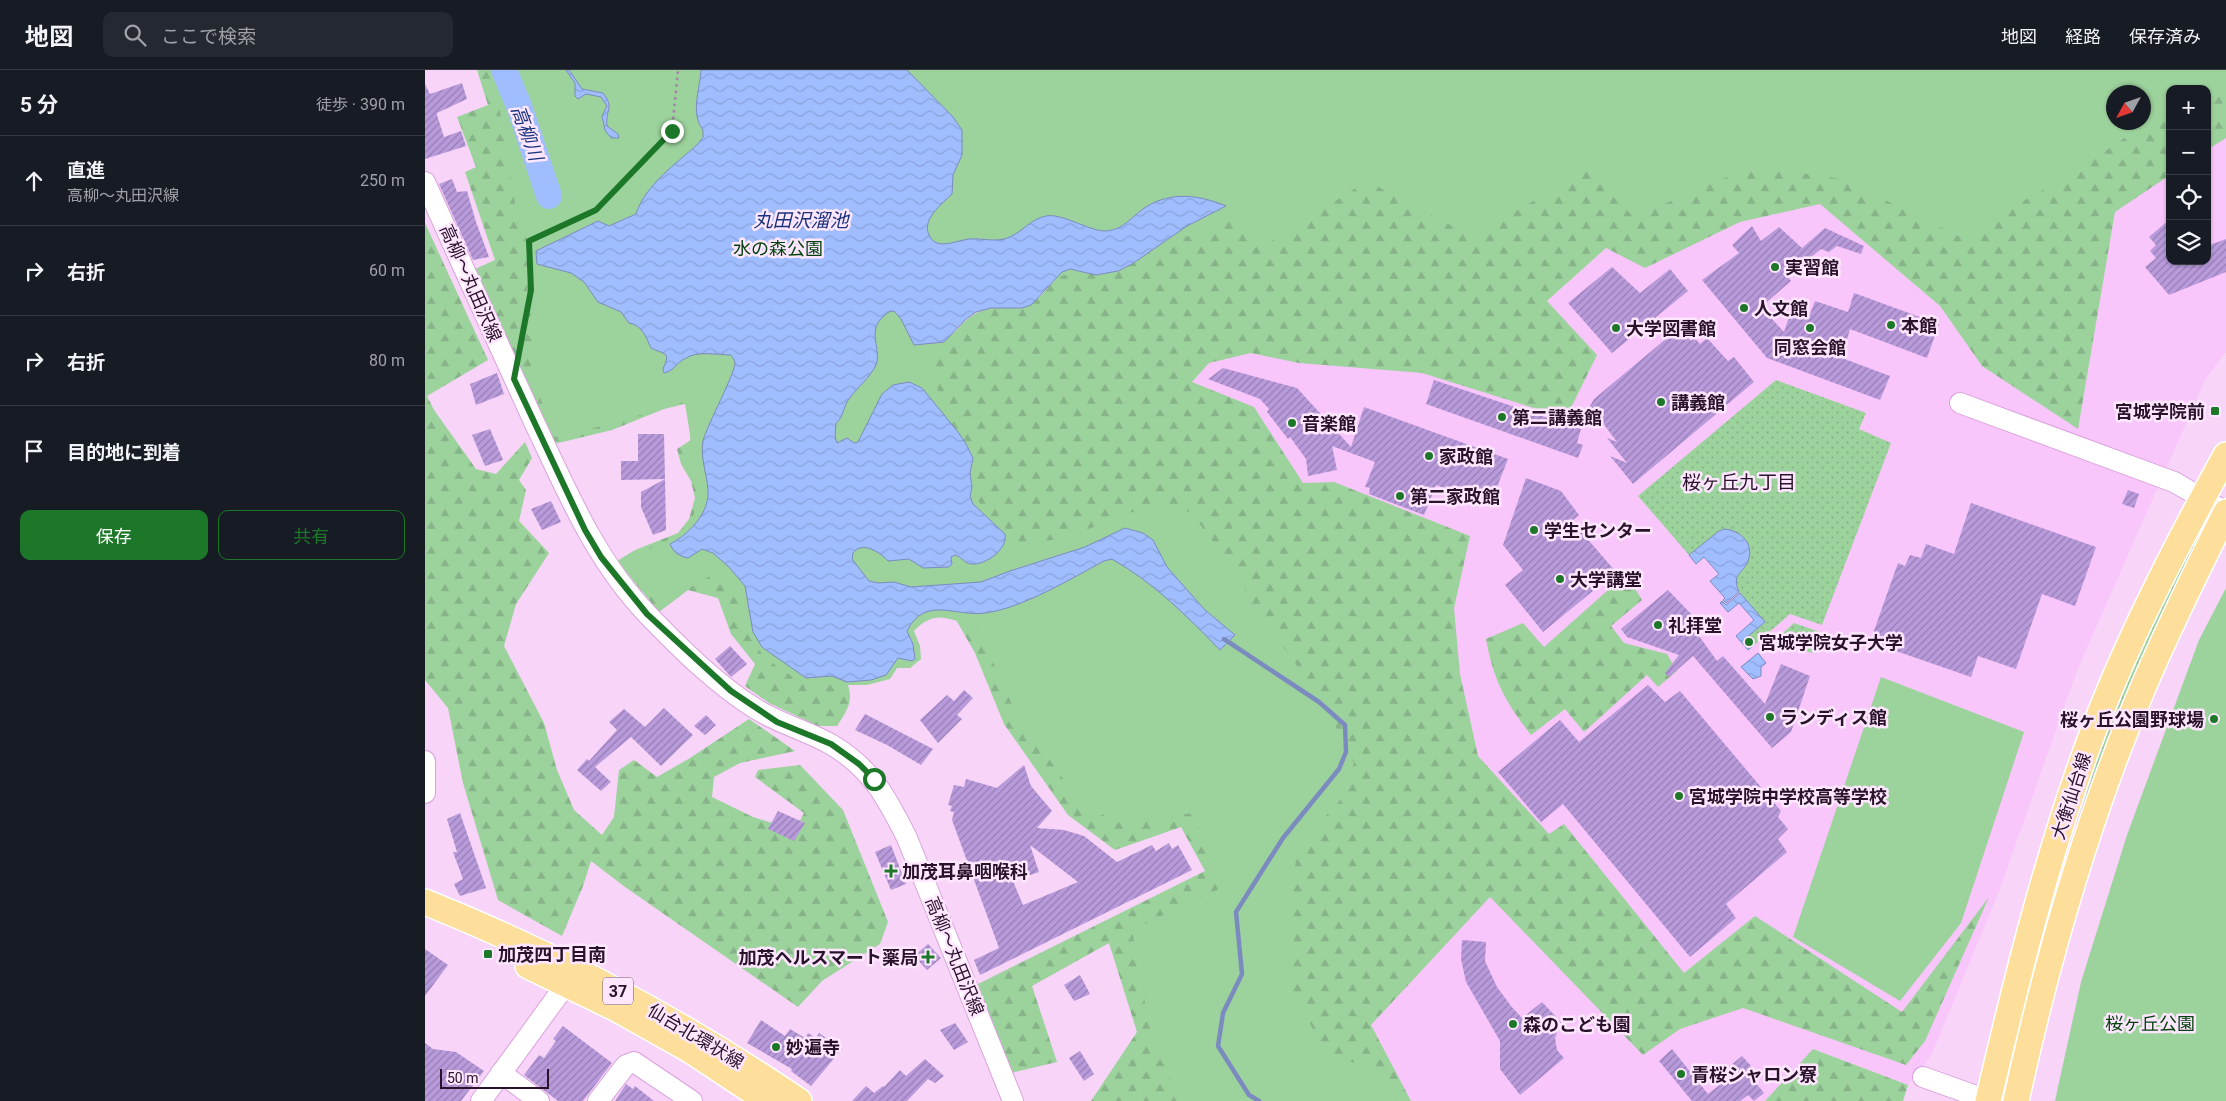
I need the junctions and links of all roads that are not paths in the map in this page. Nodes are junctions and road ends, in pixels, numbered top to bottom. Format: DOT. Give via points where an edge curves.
graph roads {
  1 [pos="425,182"];
  2 [pos="1960,403"];
  3 [pos="2226,455"];
  4 [pos="2203,498"];
  5 [pos="2226,512"];
  6 [pos="425,761"];
  7 [pos="425,793"];
  8 [pos="425,902"];
  9 [pos="425,919"];
  10 [pos="570,976"];
  11 [pos="501,1073"];
  12 [pos="1923,1077"];
  13 [pos="481,1101"];
  14 [pos="539,1101"];
  15 [pos="598,1101"];
  16 [pos="692,1101"];
  17 [pos="767,1101"];
  18 [pos="799,1101"];
  19 [pos="1013,1101"];
  20 [pos="1989,1101"];
  21 [pos="2016,1101"];
  1 -- 19 [label="street, 高柳～丸田沢線" via="585,530 619,580 647,614 731,691 777,722 831,744 859,764 887,797 907,838"];
  2 -- 4 [label="street" via="2163,478"];
  3 -- 4 [label="main road, 大衡仙台線"];
  4 -- 5 [label="street"];
  4 -- 20 [label="main road, 大衡仙台線" via="2159,584 2087,748 2019,966"];
  5 -- 21 [label="main road, 大衡仙台線" via="2145,683 2098,808 2045,979"];
  6 -- 7 [label="street"];
  8 -- 10 [label="main road, 仙台北環状線 / 37" via="497,932"];
  9 -- 10 [label="main road, 仙台北環状線 / 37"];
  10 -- 11 [label="street"];
  10 -- 17 [label="main road, 仙台北環状線 / 37" via="617,1009 690,1050"];
  10 -- 18 [label="main road, 仙台北環状線 / 37" via="674,1021"];
  11 -- 13 [label="street"];
  11 -- 14 [label="street"];
  12 -- 20 [label="street"];
  15 -- 16 [label="street" via="626,1065 634,1062"];
}
